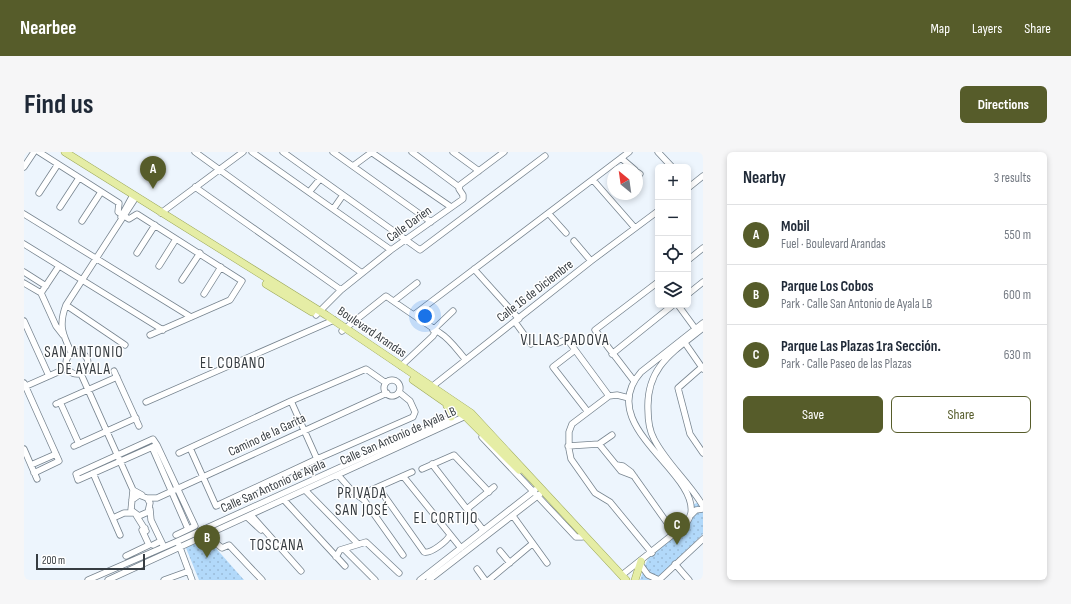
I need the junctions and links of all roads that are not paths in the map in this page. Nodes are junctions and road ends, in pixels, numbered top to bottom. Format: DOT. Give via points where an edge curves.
graph roads {
  1 [pos="34,152"];
  2 [pos="39,152"];
  3 [pos="61,152"];
  4 [pos="65,152"];
  5 [pos="195,152"];
  6 [pos="243,152"];
  7 [pos="252,152"];
  8 [pos="282,152"];
  9 [pos="333,152"];
  10 [pos="372,152"];
  11 [pos="412,152"];
  12 [pos="453,152"];
  13 [pos="503,152"];
  14 [pos="629,152"];
  15 [pos="658,152"];
  16 [pos="290,155"];
  17 [pos="545,156"];
  18 [pos="621,158"];
  19 [pos="58,164"];
  20 [pos="628,164"];
  21 [pos="669,164"];
  22 [pos="353,166"];
  23 [pos="24,167"];
  24 [pos="220,169"];
  25 [pos="480,171"];
  26 [pos="703,176"];
  27 [pos="79,178"];
  28 [pos="320,179"];
  29 [pos="593,180"];
  30 [pos="691,185"];
  31 [pos="459,187"];
  32 [pos="195,188"];
  33 [pos="310,191"];
  34 [pos="101,192"];
  35 [pos="40,193"];
  36 [pos="343,195"];
  37 [pos="134,197"];
  38 [pos="60,207"];
  39 [pos="451,207"];
  40 [pos="334,208"];
  41 [pos="161,213"];
  42 [pos="655,213"];
  43 [pos="24,214"];
  44 [pos="550,214"];
  45 [pos="122,217"];
  46 [pos="82,221"];
  47 [pos="431,222"];
  48 [pos="155,225"];
  49 [pos="635,228"];
  50 [pos="566,233"];
  51 [pos="406,238"];
  52 [pos="176,239"];
  53 [pos="574,240"];
  54 [pos="24,244"];
  55 [pos="703,248"];
  56 [pos="391,250"];
  57 [pos="137,252"];
  58 [pos="200,253"];
  59 [pos="96,258"];
  60 [pos="691,258"];
  61 [pos="591,261"];
  62 [pos="58,266"];
  63 [pos="159,266"];
  64 [pos="221,267"];
  65 [pos="474,269"];
  66 [pos="24,272"];
  67 [pos="362,273"];
  68 [pos="82,280"];
  69 [pos="182,280"];
  70 [pos="703,282"];
  71 [pos="24,283"];
  72 [pos="417,284"];
  73 [pos="655,284"];
  74 [pos="46,286"];
  75 [pos="341,290"];
  76 [pos="281,291"];
  77 [pos="691,292"];
  78 [pos="41,293"];
  79 [pos="204,294"];
  80 [pos="394,301"];
  81 [pos="66,305"];
  82 [pos="669,308"];
  83 [pos="680,308"];
  84 [pos="453,311"];
  85 [pos="318,313"];
  86 [pos="414,314"];
  87 [pos="191,317"];
  88 [pos="517,320"];
  89 [pos="24,321"];
  90 [pos="332,322"];
  91 [pos="703,323"];
  92 [pos="703,328"];
  93 [pos="343,329"];
  94 [pos="163,330"];
  95 [pos="434,330"];
  96 [pos="697,331"];
  97 [pos="63,335"];
  98 [pos="150,335"];
  99 [pos="558,343"];
  100 [pos="684,343"];
  101 [pos="531,344"];
  102 [pos="125,345"];
  103 [pos="575,350"];
  104 [pos="72,354"];
  105 [pos="612,354"];
  106 [pos="466,360"];
  107 [pos="401,366"];
  108 [pos="67,368"];
  109 [pos="646,368"];
  110 [pos="702,368"];
  111 [pos="114,371"];
  112 [pos="81,374"];
  113 [pos="654,374"];
  114 [pos="49,376"];
  115 [pos="117,377"];
  116 [pos="634,381"];
  117 [pos="386,383"];
  118 [pos="25,386"];
  119 [pos="430,389"];
  120 [pos="88,390"];
  121 [pos="399,392"];
  122 [pos="387,393"];
  123 [pos="609,396"];
  124 [pos="629,398"];
  125 [pos="291,401"];
  126 [pos="146,402"];
  127 [pos="446,404"];
  128 [pos="588,412"];
  129 [pos="465,416"];
  130 [pos="450,417"];
  131 [pos="136,418"];
  132 [pos="649,424"];
  133 [pos="139,426"];
  134 [pos="638,428"];
  135 [pos="304,430"];
  136 [pos="106,431"];
  137 [pos="612,435"];
  138 [pos="599,444"];
  139 [pos="154,446"];
  140 [pos="568,446"];
  141 [pos="190,448"];
  142 [pos="24,449"];
  143 [pos="179,453"];
  144 [pos="703,453"];
  145 [pos="56,454"];
  146 [pos="118,458"];
  147 [pos="317,459"];
  148 [pos="432,464"];
  149 [pos="31,465"];
  150 [pos="351,466"];
  151 [pos="422,469"];
  152 [pos="412,472"];
  153 [pos="93,473"];
  154 [pos="338,475"];
  155 [pos="403,476"];
  156 [pos="203,477"];
  157 [pos="317,478"];
  158 [pos="319,484"];
  159 [pos="378,487"];
  160 [pos="494,487"];
  161 [pos="133,490"];
  162 [pos="175,490"];
  163 [pos="305,490"];
  164 [pos="369,491"];
  165 [pos="539,491"];
  166 [pos="489,492"];
  167 [pos="703,494"];
  168 [pos="144,497"];
  169 [pos="157,498"];
  170 [pos="284,500"];
  171 [pos="131,503"];
  172 [pos="701,503"];
  173 [pos="690,504"];
  174 [pos="150,508"];
  175 [pos="467,509"];
  176 [pos="124,513"];
  177 [pos="134,514"];
  178 [pos="236,514"];
  179 [pos="691,515"];
  180 [pos="249,516"];
  181 [pos="513,516"];
  182 [pos="113,518"];
  183 [pos="239,521"];
  184 [pos="496,521"];
  185 [pos="500,526"];
  186 [pos="145,528"];
  187 [pos="188,529"];
  188 [pos="483,530"];
  189 [pos="450,534"];
  190 [pos="675,534"];
  191 [pos="120,535"];
  192 [pos="207,536"];
  193 [pos="177,538"];
  194 [pos="703,539"];
  195 [pos="161,541"];
  196 [pos="358,544"];
  197 [pos="532,544"];
  198 [pos="153,545"];
  199 [pos="164,547"];
  200 [pos="180,547"];
  201 [pos="461,548"];
  202 [pos="344,549"];
  203 [pos="155,551"];
  204 [pos="500,551"];
  205 [pos="652,553"];
  206 [pos="403,555"];
  207 [pos="126,556"];
  208 [pos="336,557"];
  209 [pos="510,563"];
  210 [pos="547,563"];
  211 [pos="641,563"];
  212 [pos="675,564"];
  213 [pos="345,566"];
  214 [pos="116,568"];
  215 [pos="477,569"];
  216 [pos="189,571"];
  217 [pos="252,571"];
  218 [pos="301,571"];
  219 [pos="435,572"];
  220 [pos="399,573"];
  221 [pos="120,578"];
  222 [pos="624,578"];
  223 [pos="88,580"];
  224 [pos="108,580"];
  225 [pos="166,580"];
  226 [pos="192,580"];
  227 [pos="258,580"];
  228 [pos="262,580"];
  229 [pos="375,580"];
  230 [pos="420,580"];
  231 [pos="429,580"];
  232 [pos="486,580"];
  233 [pos="489,580"];
  234 [pos="635,580"];
  235 [pos="659,580"];
  236 [pos="689,580"];
  1 -- 23 [label="street"];
  2 -- 19 [label="street"];
  3 -- 37 [label="main road, Boulevard Arandas"];
  4 -- 37 [label="main road, Boulevard Arandas"];
  5 -- 24 [label="street"];
  6 -- 24 [label="street"];
  7 -- 33 [label="street"];
  8 -- 16 [label="street"];
  9 -- 22 [label="street"];
  10 -- 22 [label="street"];
  10 -- 39 [label="street"];
  11 -- 31 [label="street"];
  12 -- 25 [label="street"];
  13 -- 25 [label="street"];
  14 -- 18 [label="street"];
  15 -- 21 [label="street"];
  16 -- 28 [label="street"];
  17 -- 51 [label="street" via="420,250"];
  18 -- 20 [label="street"];
  18 -- 29 [label="street"];
  19 -- 27 [label="street"];
  19 -- 35 [label="street"];
  22 -- 47 [label="street"];
  24 -- 32 [label="street"];
  24 -- 67 [label="street"];
  25 -- 31 [label="street"];
  26 -- 30 [label="street"];
  27 -- 34 [label="street"];
  27 -- 38 [label="street"];
  28 -- 33 [label="street"];
  28 -- 36 [label="street"];
  29 -- 44 [label="street"];
  29 -- 49 [label="street"];
  31 -- 39 [label="street, Calle Darien" via="463,199"];
  32 -- 41 [label="street"];
  32 -- 75 [label="street"];
  33 -- 40 [label="street"];
  34 -- 45 [label="street" via="119,203 117,210"];
  34 -- 46 [label="street"];
  36 -- 40 [label="street"];
  36 -- 51 [label="street"];
  37 -- 41 [label="main road, Boulevard Arandas"];
  37 -- 45 [label="street"];
  37 -- 76 [label="main road, Boulevard Arandas"];
  39 -- 47 [label="street, Calle Darien"];
  40 -- 56 [label="street"];
  41 -- 76 [label="main road, Boulevard Arandas"];
  42 -- 49 [label="street, Calle 16 de Diciembre"];
  43 -- 59 [label="street"];
  44 -- 50 [label="street"];
  44 -- 65 [label="street"];
  45 -- 48 [label="street" via="130,219 137,214"];
  45 -- 59 [label="street"];
  47 -- 51 [label="street, Calle Darien"];
  48 -- 52 [label="street"];
  48 -- 57 [label="street"];
  49 -- 61 [label="street, Calle 16 de Diciembre"];
  51 -- 56 [label="street, Calle Darien"];
  52 -- 58 [label="street"];
  52 -- 63 [label="street"];
  53 -- 61 [label="street"];
  54 -- 62 [label="street"];
  55 -- 60 [label="street"];
  56 -- 67 [label="street, Calle Darien"];
  58 -- 64 [label="street"];
  58 -- 69 [label="street"];
  59 -- 68 [label="street"];
  59 -- 87 [label="street"];
  61 -- 88 [label="street, Calle 16 de Diciembre"];
  62 -- 68 [label="street"];
  62 -- 74 [label="street"];
  64 -- 79 [label="street"];
  64 -- 87 [label="street" via="242,281 230,300"];
  65 -- 86 [label="street"];
  65 -- 88 [label="street"];
  66 -- 74 [label="street"];
  67 -- 75 [label="street, Calle Darien"];
  68 -- 81 [label="street"];
  68 -- 94 [label="street"];
  70 -- 77 [label="street"];
  71 -- 78 [label="street"];
  72 -- 80 [label="street"];
  73 -- 105 [label="street" via="595,331"];
  74 -- 78 [label="street"];
  75 -- 85 [label="street, Calle Darien"];
  76 -- 85 [label="main road, Boulevard Arandas"];
  78 -- 97 [label="street" via="56,326"];
  80 -- 86 [label="street"];
  80 -- 93 [label="street" via="386,296"];
  81 -- 97 [label="street" via="61,320"];
  81 -- 102 [label="street"];
  82 -- 105 [label="street"];
  83 -- 96 [label="street"];
  84 -- 95 [label="street"];
  85 -- 90 [label="main road, Boulevard Arandas"];
  86 -- 95 [label="street"];
  87 -- 94 [label="street"];
  88 -- 101 [label="street"];
  88 -- 106 [label="street, Calle 16 de Diciembre"];
  89 -- 114 [label="street"];
  90 -- 93 [label="main road, Boulevard Arandas"];
  90 -- 126 [label="street"];
  91 -- 96 [label="street"];
  92 -- 96 [label="street"];
  93 -- 107 [label="main road, Boulevard Arandas"];
  93 -- 119 [label="main road, Boulevard Arandas"];
  94 -- 98 [label="street"];
  95 -- 106 [label="street" via="442,334"];
  95 -- 107 [label="street" via="432,336"];
  96 -- 100 [label="street"];
  96 -- 109 [label="street"];
  97 -- 104 [label="street"];
  99 -- 103 [label="street" via="567,338"];
  100 -- 110 [label="street"];
  100 -- 113 [label="street" via="668,356"];
  103 -- 123 [label="street"];
  103 -- 128 [label="street" via="553,367"];
  104 -- 108 [label="street" via="66,362"];
  104 -- 112 [label="street" via="81,353 87,359 87,367"];
  105 -- 116 [label="street"];
  106 -- 119 [label="street, Calle 16 de Diciembre"];
  107 -- 119 [label="main road, Boulevard Arandas"];
  108 -- 112 [label="street" via="70,372"];
  108 -- 114 [label="street"];
  109 -- 113 [label="street"];
  109 -- 116 [label="street"];
  110 -- 144 [label="street" via="678,388 690,434"];
  111 -- 115 [label="street"];
  112 -- 120 [label="street"];
  113 -- 132 [label="street" via="647,393"];
  114 -- 118 [label="street"];
  115 -- 120 [label="street"];
  115 -- 131 [label="street"];
  116 -- 124 [label="street"];
  117 -- 121 [label="street" via="396,381 400,385"];
  117 -- 122 [label="street" via="384,388"];
  117 -- 125 [label="street" via="366,369"];
  118 -- 145 [label="street"];
  119 -- 127 [label="main road, Boulevard Arandas"];
  119 -- 129 [label="main road, Boulevard Arandas"];
  120 -- 136 [label="street"];
  120 -- 136 [label="street" via="58,403 76,445"];
  121 -- 122 [label="street" via="393,396"];
  121 -- 147 [label="street" via="410,401 415,412 413,417"];
  122 -- 135 [label="street, Camino de la Garita"];
  123 -- 124 [label="street"];
  123 -- 128 [label="street"];
  124 -- 134 [label="street"];
  125 -- 135 [label="street"];
  125 -- 141 [label="street"];
  127 -- 129 [label="main road, Boulevard Arandas"];
  127 -- 130 [label="main road" via="451,410"];
  128 -- 140 [label="street" via="571,426"];
  129 -- 130 [label="street, Calle San Antonio de Ayala"];
  129 -- 150 [label="street, Calle San Antonio de Ayala LB"];
  129 -- 165 [label="main road, Boulevard Arandas"];
  129 -- 165 [label="main road, Boulevard Arandas"];
  130 -- 150 [label="street, Calle San Antonio de Ayala"];
  131 -- 133 [label="street"];
  131 -- 136 [label="street"];
  132 -- 134 [label="street" via="644,428"];
  132 -- 172 [label="street" via="654,439"];
  134 -- 173 [label="street" via="684,488"];
  135 -- 147 [label="street"];
  135 -- 156 [label="street, Camino de la Garita"];
  136 -- 146 [label="street"];
  137 -- 138 [label="street"];
  138 -- 140 [label="street"];
  138 -- 190 [label="street" via="623,473 634,476"];
  139 -- 146 [label="street"];
  139 -- 146 [label="street" via="153,439"];
  139 -- 162 [label="street"];
  140 -- 205 [label="street" via="571,459 596,493 610,502"];
  141 -- 143 [label="street"];
  141 -- 156 [label="street"];
  142 -- 149 [label="street"];
  145 -- 149 [label="street"];
  145 -- 149 [label="street" via="60,461 36,476"];
  146 -- 153 [label="street"];
  146 -- 153 [label="street" via="76,474 78,480"];
  146 -- 161 [label="street"];
  147 -- 156 [label="street" via="216,506"];
  148 -- 151 [label="street"];
  148 -- 166 [label="street" via="454,455"];
  148 -- 175 [label="street"];
  150 -- 154 [label="street, Calle San Antonio de Ayala LB"];
  150 -- 157 [label="street, Calle San Antonio de Ayala"];
  152 -- 155 [label="street"];
  153 -- 182 [label="street"];
  154 -- 158 [label="street, Calle San Antonio de Ayala LB"];
  154 -- 206 [label="street" via="364,500"];
  155 -- 159 [label="street"];
  155 -- 189 [label="street"];
  156 -- 162 [label="street, Camino de la Garita"];
  157 -- 158 [label="street"];
  157 -- 178 [label="street, Calle San Antonio de Ayala"];
  158 -- 163 [label="street, Calle San Antonio de Ayala LB"];
  159 -- 164 [label="street"];
  159 -- 189 [label="street" via="424,552 431,551"];
  160 -- 166 [label="street"];
  161 -- 168 [label="street"];
  161 -- 171 [label="street"];
  162 -- 169 [label="street, Camino de la Garita"];
  162 -- 187 [label="street"];
  162 -- 187 [label="street" via="195,526"];
  163 -- 170 [label="street, Calle San Antonio de Ayala LB"];
  163 -- 196 [label="street"];
  165 -- 181 [label="street"];
  165 -- 184 [label="street"];
  165 -- 222 [label="main road, Boulevard Arandas"];
  165 -- 222 [label="main road, Boulevard Arandas"];
  166 -- 175 [label="street"];
  167 -- 172 [label="street"];
  168 -- 169 [label="street, Camino de la Garita"];
  168 -- 171 [label="street" via="136,496"];
  168 -- 174 [label="street"];
  169 -- 174 [label="street, Camino de la Garita"];
  170 -- 180 [label="street, Calle San Antonio de Ayala LB"];
  170 -- 208 [label="street"];
  171 -- 176 [label="street"];
  171 -- 177 [label="street"];
  172 -- 173 [label="street"];
  172 -- 179 [label="street"];
  173 -- 179 [label="street"];
  174 -- 177 [label="street" via="146,514"];
  174 -- 195 [label="street" via="151,520"];
  175 -- 188 [label="street"];
  176 -- 177 [label="street"];
  176 -- 182 [label="street"];
  177 -- 186 [label="street"];
  178 -- 183 [label="street"];
  178 -- 193 [label="street, Calle San Antonio de Ayala"];
  179 -- 190 [label="street"];
  180 -- 183 [label="street, Calle San Antonio de Ayala LB"];
  180 -- 218 [label="street" via="300,567"];
  181 -- 185 [label="street"];
  181 -- 197 [label="street"];
  182 -- 191 [label="street"];
  183 -- 192 [label="street, Calle San Antonio de Ayala LB"];
  184 -- 185 [label="street"];
  184 -- 188 [label="street"];
  185 -- 219 [label="street"];
  186 -- 198 [label="street"];
  186 -- 207 [label="street" via="142,530 149,545"];
  187 -- 193 [label="street"];
  188 -- 201 [label="street"];
  189 -- 201 [label="street"];
  190 -- 205 [label="street"];
  192 -- 200 [label="street, Calle San Antonio de Ayala LB"];
  192 -- 217 [label="street" via="222,548 229,545"];
  193 -- 199 [label="street, Calle San Antonio de Ayala"];
  193 -- 200 [label="street"];
  194 -- 212 [label="street"];
  195 -- 198 [label="street"];
  195 -- 199 [label="street"];
  196 -- 202 [label="street"];
  196 -- 220 [label="street" via="369,543"];
  197 -- 209 [label="street"];
  197 -- 210 [label="street"];
  198 -- 203 [label="street"];
  199 -- 203 [label="street, Calle San Antonio de Ayala"];
  200 -- 216 [label="street"];
  200 -- 221 [label="street, Calle San Antonio de Ayala LB"];
  201 -- 219 [label="street"];
  202 -- 208 [label="street" via="339,551"];
  202 -- 229 [label="street"];
  203 -- 214 [label="street, Calle San Antonio de Ayala"];
  204 -- 209 [label="street"];
  205 -- 211 [label="street"];
  208 -- 213 [label="street"];
  209 -- 233 [label="street"];
  211 -- 222 [label="street"];
  211 -- 234 [label="main road"];
  211 -- 235 [label="street" via="645,573"];
  212 -- 235 [label="street"];
  212 -- 236 [label="street"];
  214 -- 221 [label="street"];
  214 -- 223 [label="street, Calle San Antonio de Ayala"];
  215 -- 232 [label="street"];
  216 -- 225 [label="street"];
  216 -- 226 [label="street"];
  217 -- 227 [label="street"];
  217 -- 228 [label="street"];
  219 -- 230 [label="street"];
  219 -- 231 [label="street"];
  221 -- 224 [label="street, Calle San Antonio de Ayala LB"];
}
